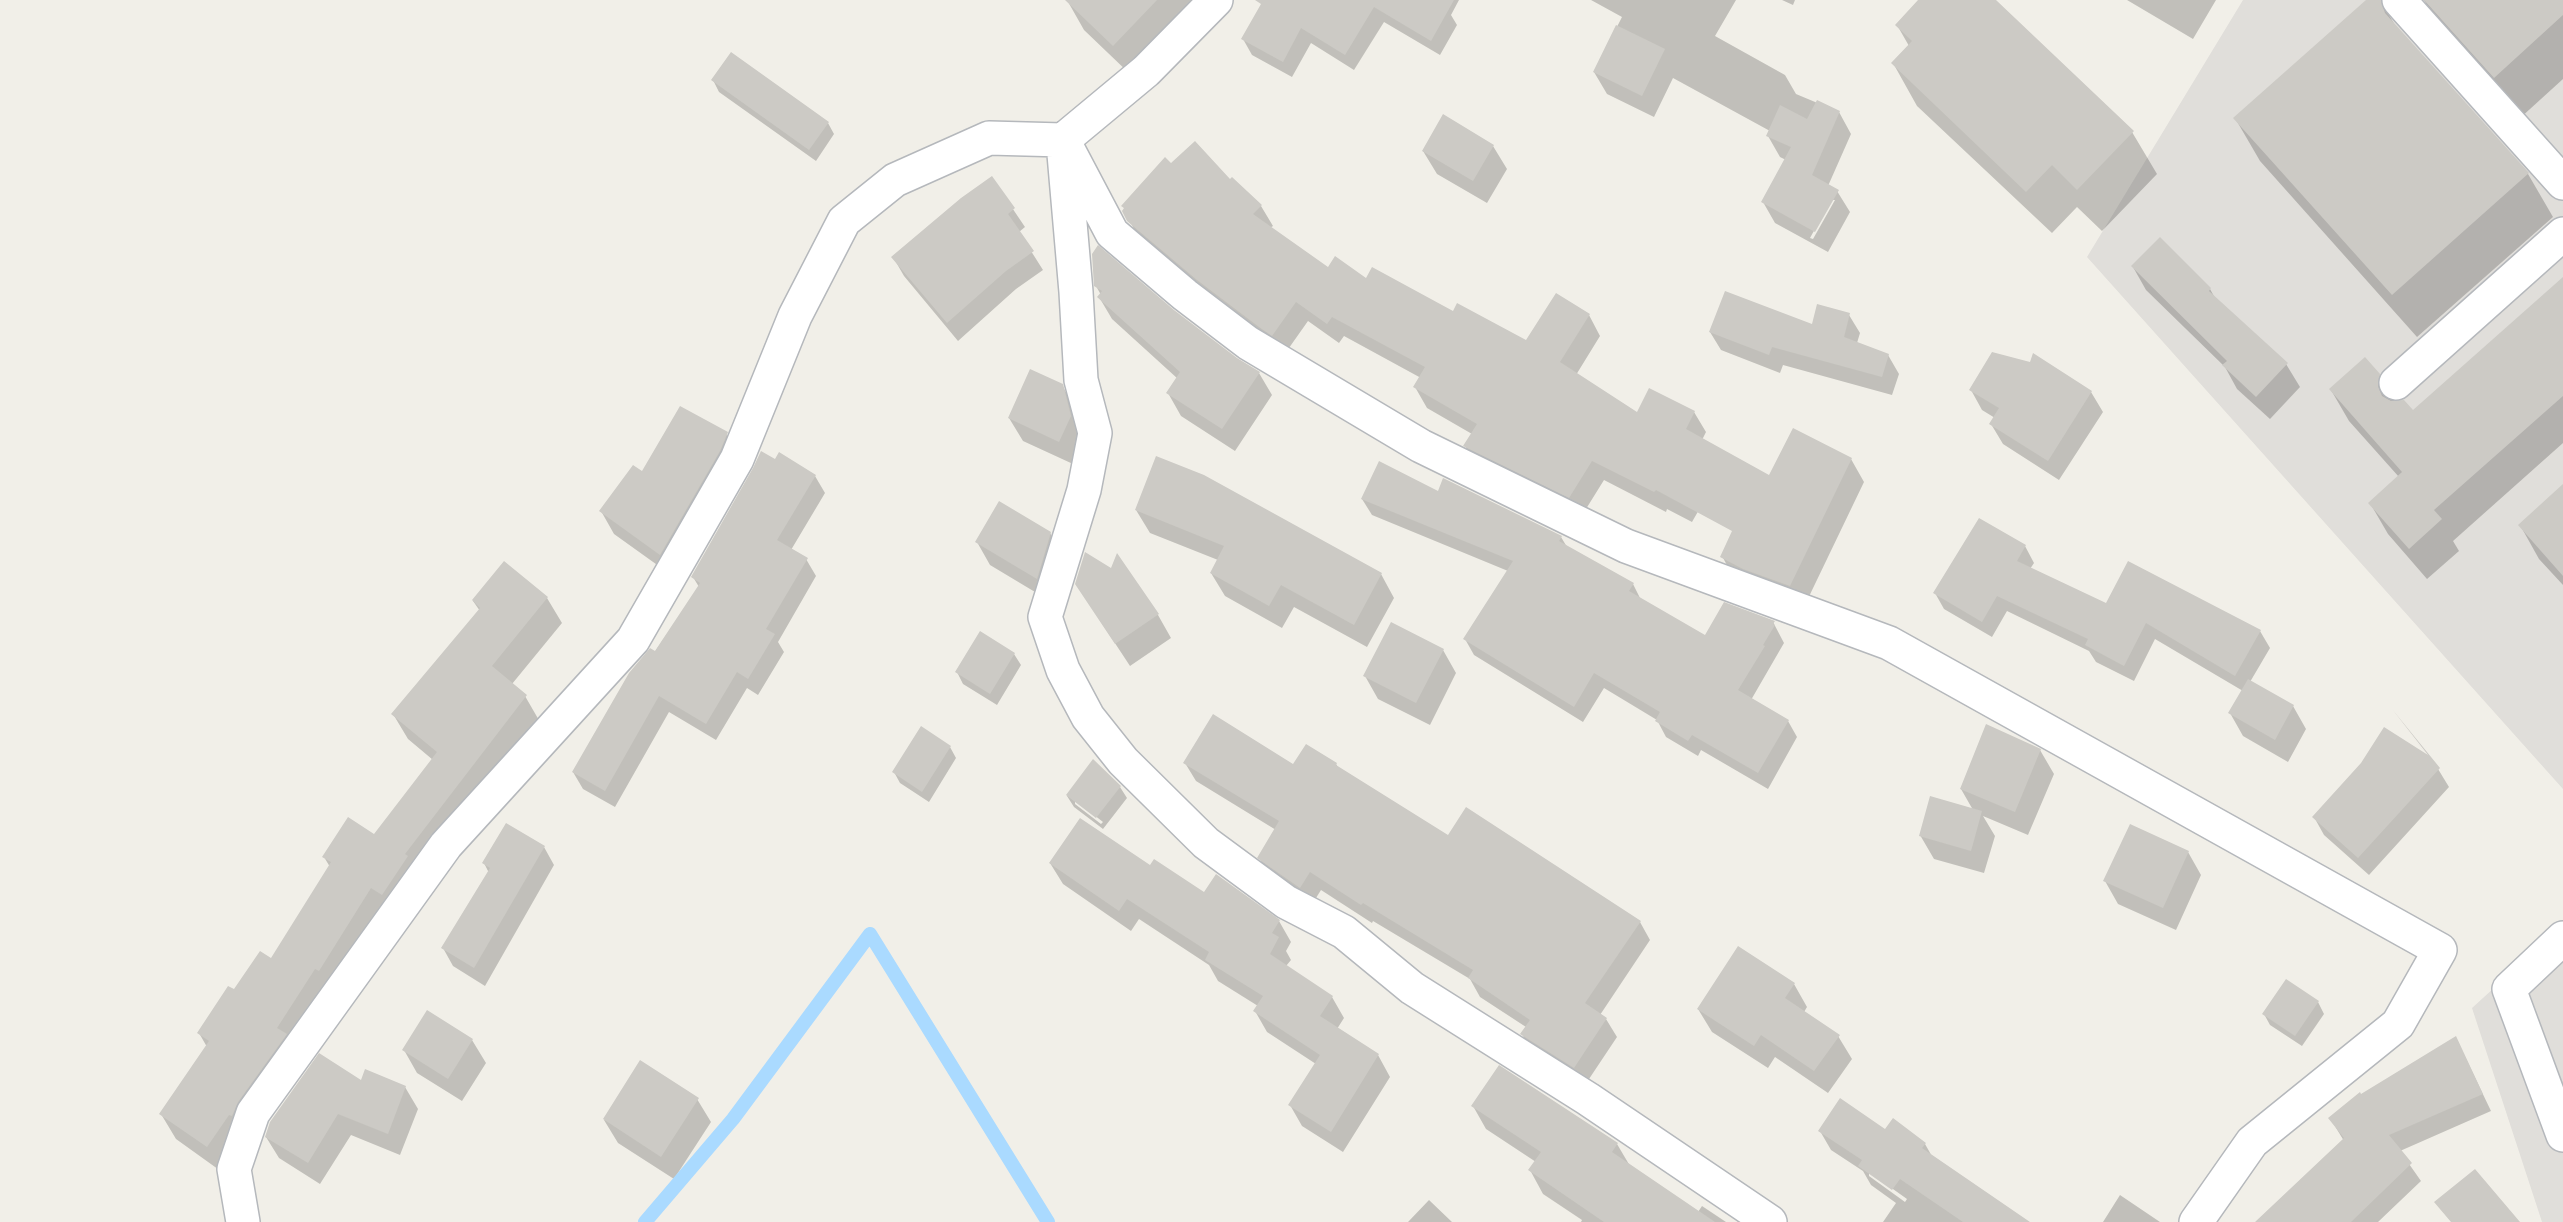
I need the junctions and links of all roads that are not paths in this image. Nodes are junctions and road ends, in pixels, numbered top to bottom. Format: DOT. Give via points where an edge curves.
graph roads {
  1 [pos="1216,0"];
  2 [pos="2399,0"];
  3 [pos="1063,140"];
  4 [pos="2563,183"];
  5 [pos="2563,234"];
  6 [pos="2396,383"];
  7 [pos="2563,938"];
  8 [pos="2563,1135"];
  9 [pos="243,1222"];
  10 [pos="1770,1222"];
  11 [pos="2196,1222"];
  1 -- 3 [label="street" via="1146,71"];
  2 -- 4 [label="street"];
  3 -- 9 [label="street" via="989,138 895,180 844,221 795,316 737,459 633,640 446,844 253,1113 234,1169"];
  3 -- 10 [label="street" via="1080,380 1095,433 1084,490 1045,617 1063,670 1088,717 1123,760 1215,849 1286,902 1344,933 1412,988 1588,1099"];
  3 -- 11 [label="street" via="1112,233 1248,343 1421,446 1626,546 1889,643 2440,950 2398,1024 2252,1142"];
  5 -- 6 [label="street"];
  7 -- 8 [label="street" via="2509,989"];
}
